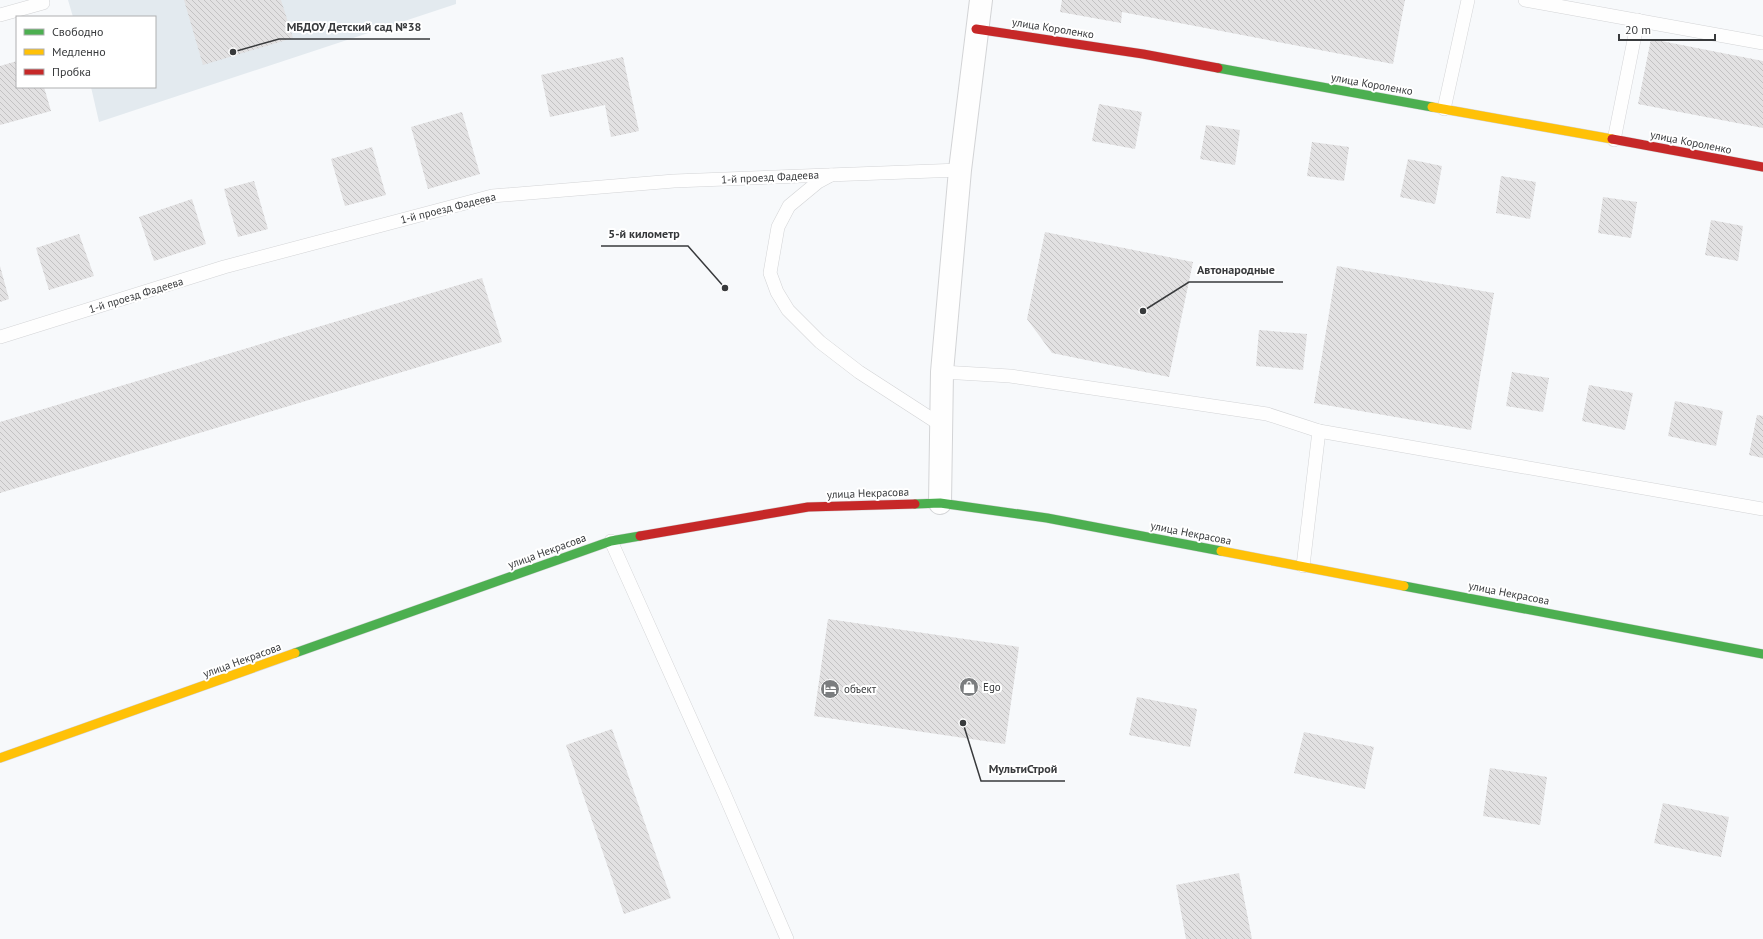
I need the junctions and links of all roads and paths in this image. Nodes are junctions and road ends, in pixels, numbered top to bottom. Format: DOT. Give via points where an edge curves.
graph roads {
  1 [pos="981,0"];
  2 [pos="1468,0"];
  3 [pos="1525,0"];
  4 [pos="42,3"];
  5 [pos="0,15"];
  6 [pos="1638,20"];
  7 [pos="976,29"];
  8 [pos="1763,43"];
  9 [pos="1444,109"];
  10 [pos="1614,140"];
  11 [pos="1763,168"];
  12 [pos="960,170"];
  13 [pos="834,174"];
  14 [pos="0,337"];
  15 [pos="942,372"];
  16 [pos="941,425"];
  17 [pos="1319,431"];
  18 [pos="940,502"];
  19 [pos="1763,509"];
  20 [pos="611,541"];
  21 [pos="1302,566"];
  22 [pos="1763,654"];
  23 [pos="0,758"];
  24 [pos="787,939"];
  1 -- 7 [label="street"];
  2 -- 9 [label="lane"];
  3 -- 6 [label="lane"];
  4 -- 5 [label="lane"];
  6 -- 8 [label="lane"];
  6 -- 10 [label="lane"];
  7 -- 9 [label="main road, улица Короленко" via="1143,54"];
  7 -- 12 [label="street"];
  9 -- 10 [label="main road, улица Короленко"];
  10 -- 11 [label="main road, улица Короленко"];
  12 -- 13 [label="lane, 1-й проезд Фадеева"];
  12 -- 15 [label="street"];
  13 -- 14 [label="lane, 1-й проезд Фадеева" via="674,181 492,196 224,267"];
  13 -- 16 [label="lane" via="818,182 789,206 778,227 770,273 777,292 788,310 820,342 858,372"];
  15 -- 16 [label="street"];
  15 -- 17 [label="lane" via="1010,376 1267,414"];
  16 -- 18 [label="street"];
  17 -- 19 [label="lane"];
  17 -- 21 [label="lane"];
  18 -- 20 [label="main road, улица Некрасова" via="808,507"];
  18 -- 21 [label="main road, улица Некрасова" via="1047,518"];
  20 -- 23 [label="main road, улица Некрасова"];
  20 -- 24 [label="lane"];
  21 -- 22 [label="main road, улица Некрасова"];
}
